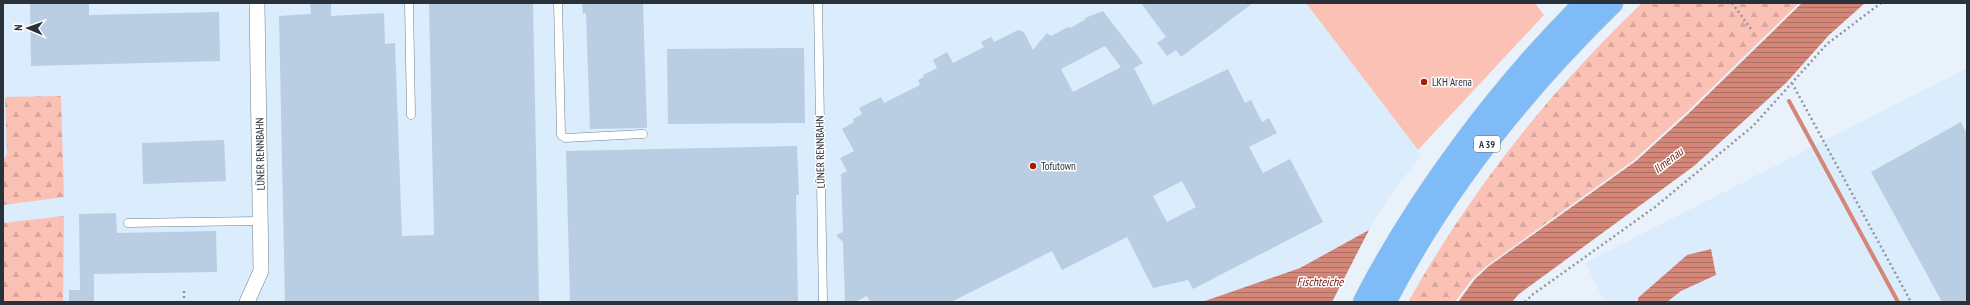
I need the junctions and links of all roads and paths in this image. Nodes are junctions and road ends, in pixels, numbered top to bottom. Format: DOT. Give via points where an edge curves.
graph roads {
  1 [pos="257,3"];
  2 [pos="409,3"];
  3 [pos="558,3"];
  4 [pos="818,3"];
  5 [pos="1585,3"];
  6 [pos="1612,3"];
  7 [pos="1732,3"];
  8 [pos="1881,3"];
  9 [pos="1751,30"];
  10 [pos="1792,83"];
  11 [pos="411,115"];
  12 [pos="643,134"];
  13 [pos="260,221"];
  14 [pos="128,223"];
  15 [pos="184,291"];
  16 [pos="184,302"];
  17 [pos="247,302"];
  18 [pos="823,302"];
  19 [pos="1364,302"];
  20 [pos="1385,302"];
  21 [pos="1525,302"];
  22 [pos="1911,302"];
  1 -- 13 [label="street, LÜNER RENNBAHN"];
  2 -- 11 [label="lane"];
  3 -- 12 [label="lane" via="561,135 565,138"];
  4 -- 18 [label="lane, LÜNER RENNBAHN"];
  5 -- 19 [label="highway, A 39" via="1550,38 1494,104 1452,160 1406,228"];
  6 -- 20 [label="highway, A 39" via="1564,52 1510,114 1422,236"];
  7 -- 9 [label="path"];
  8 -- 10 [label="path" via="1827,44"];
  10 -- 21 [label="path" via="1753,126 1655,207"];
  10 -- 22 [label="path"];
  13 -- 14 [label="lane"];
  13 -- 17 [label="street, LÜNER RENNBAHN" via="261,271"];
  15 -- 16 [label="path"];
}
